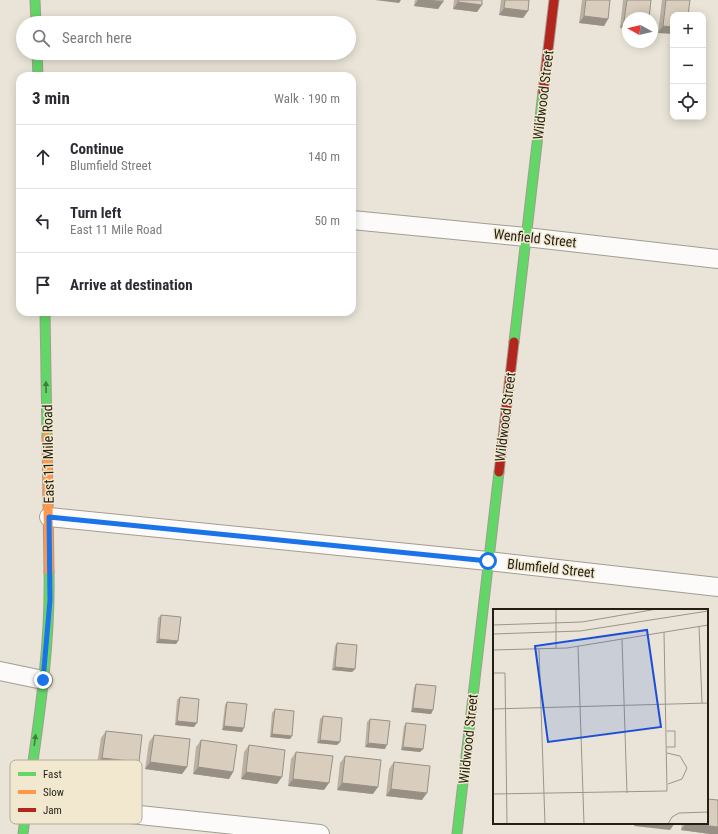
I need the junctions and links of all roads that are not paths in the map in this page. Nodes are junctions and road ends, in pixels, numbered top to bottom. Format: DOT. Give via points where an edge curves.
graph roads {
  1 [pos="34,0"];
  2 [pos="554,0"];
  3 [pos="35,16"];
  4 [pos="37,60"];
  5 [pos="38,72"];
  6 [pos="356,220"];
  7 [pos="526,237"];
  8 [pos="718,259"];
  9 [pos="44,316"];
  10 [pos="49,517"];
  11 [pos="488,561"];
  12 [pos="718,587"];
  13 [pos="0,671"];
  14 [pos="43,680"];
  15 [pos="32,760"];
  16 [pos="142,815"];
  17 [pos="23,824"];
  18 [pos="22,834"];
  19 [pos="320,834"];
  20 [pos="457,834"];
  1 -- 3 [label="street"];
  2 -- 7 [label="street, Wildwood Street"];
  4 -- 5 [label="street"];
  6 -- 7 [label="street, Wenfield Street"];
  7 -- 8 [label="street, Wenfield Street"];
  7 -- 11 [label="street, Wildwood Street"];
  10 -- 9 [label="street, East 11 Mile Road, one-way"];
  10 -- 11 [label="street, Blumfield Street"];
  10 -- 14 [label="street, East 11 Mile Road" via="50,600"];
  11 -- 12 [label="street, Blumfield Street"];
  11 -- 20 [label="street, Wildwood Street"];
  13 -- 14 [label="street"];
  15 -- 14 [label="street, East 11 Mile Road, one-way"];
  16 -- 19 [label="street"];
  17 -- 18 [label="street, East 11 Mile Road"];
}
